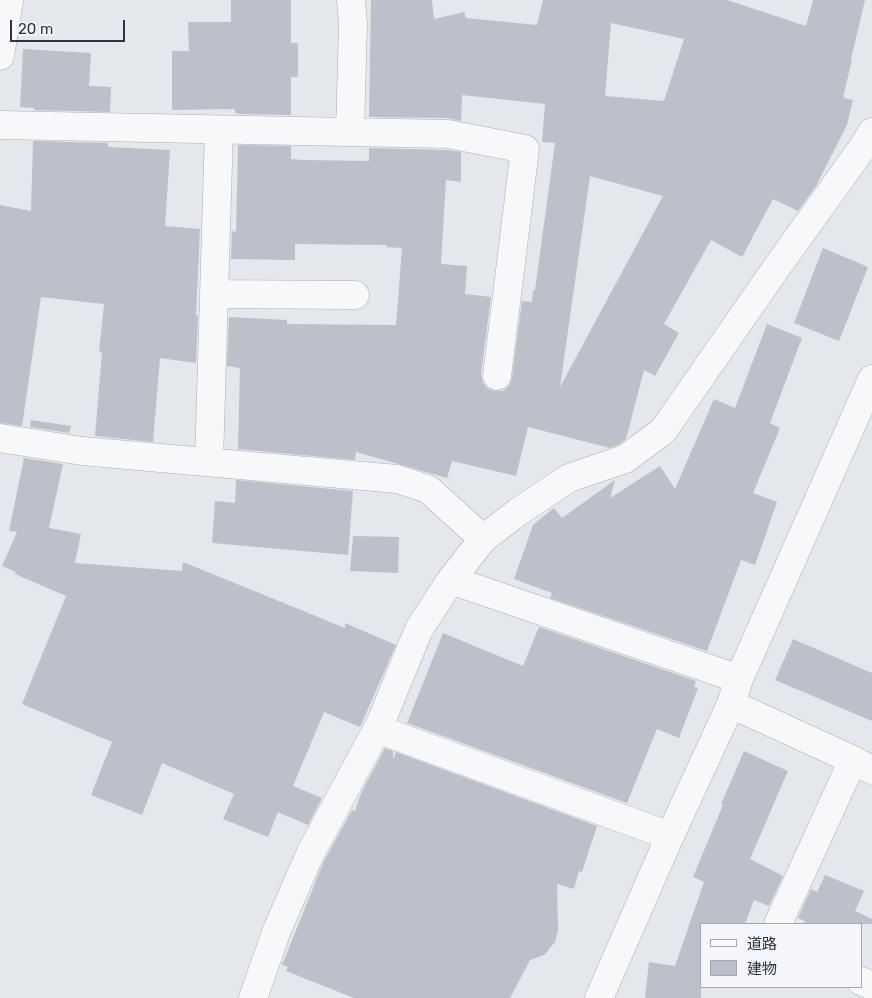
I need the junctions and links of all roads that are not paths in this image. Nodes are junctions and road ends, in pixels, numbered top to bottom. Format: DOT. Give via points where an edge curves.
graph roads {
  1 [pos="9,0"];
  2 [pos="351,0"];
  3 [pos="0,56"];
  4 [pos="0,125"];
  5 [pos="219,130"];
  6 [pos="350,132"];
  7 [pos="872,132"];
  8 [pos="214,294"];
  9 [pos="355,295"];
  10 [pos="497,376"];
  11 [pos="872,378"];
  12 [pos="0,438"];
  13 [pos="209,462"];
  14 [pos="483,539"];
  15 [pos="451,580"];
  16 [pos="739,679"];
  17 [pos="731,704"];
  18 [pos="377,729"];
  19 [pos="862,765"];
  20 [pos="670,836"];
  21 [pos="779,923"];
  22 [pos="255,997"];
  23 [pos="599,998"];
  1 -- 3 [label="street"];
  2 -- 6 [label="street"];
  4 -- 5 [label="street"];
  5 -- 6 [label="street"];
  5 -- 8 [label="street"];
  6 -- 10 [label="street" via="448,134 525,150"];
  7 -- 14 [label="street" via="662,431 625,459 568,478"];
  8 -- 9 [label="street"];
  8 -- 13 [label="street"];
  11 -- 16 [label="street"];
  12 -- 13 [label="street" via="82,451"];
  13 -- 14 [label="street" via="396,479 428,489"];
  14 -- 15 [label="street"];
  15 -- 16 [label="street"];
  15 -- 18 [label="street" via="419,629"];
  16 -- 17 [label="street"];
  17 -- 19 [label="street"];
  17 -- 20 [label="street"];
  18 -- 20 [label="street"];
  18 -- 22 [label="street" via="310,854 277,930"];
  19 -- 21 [label="street"];
  20 -- 23 [label="street"];
}
